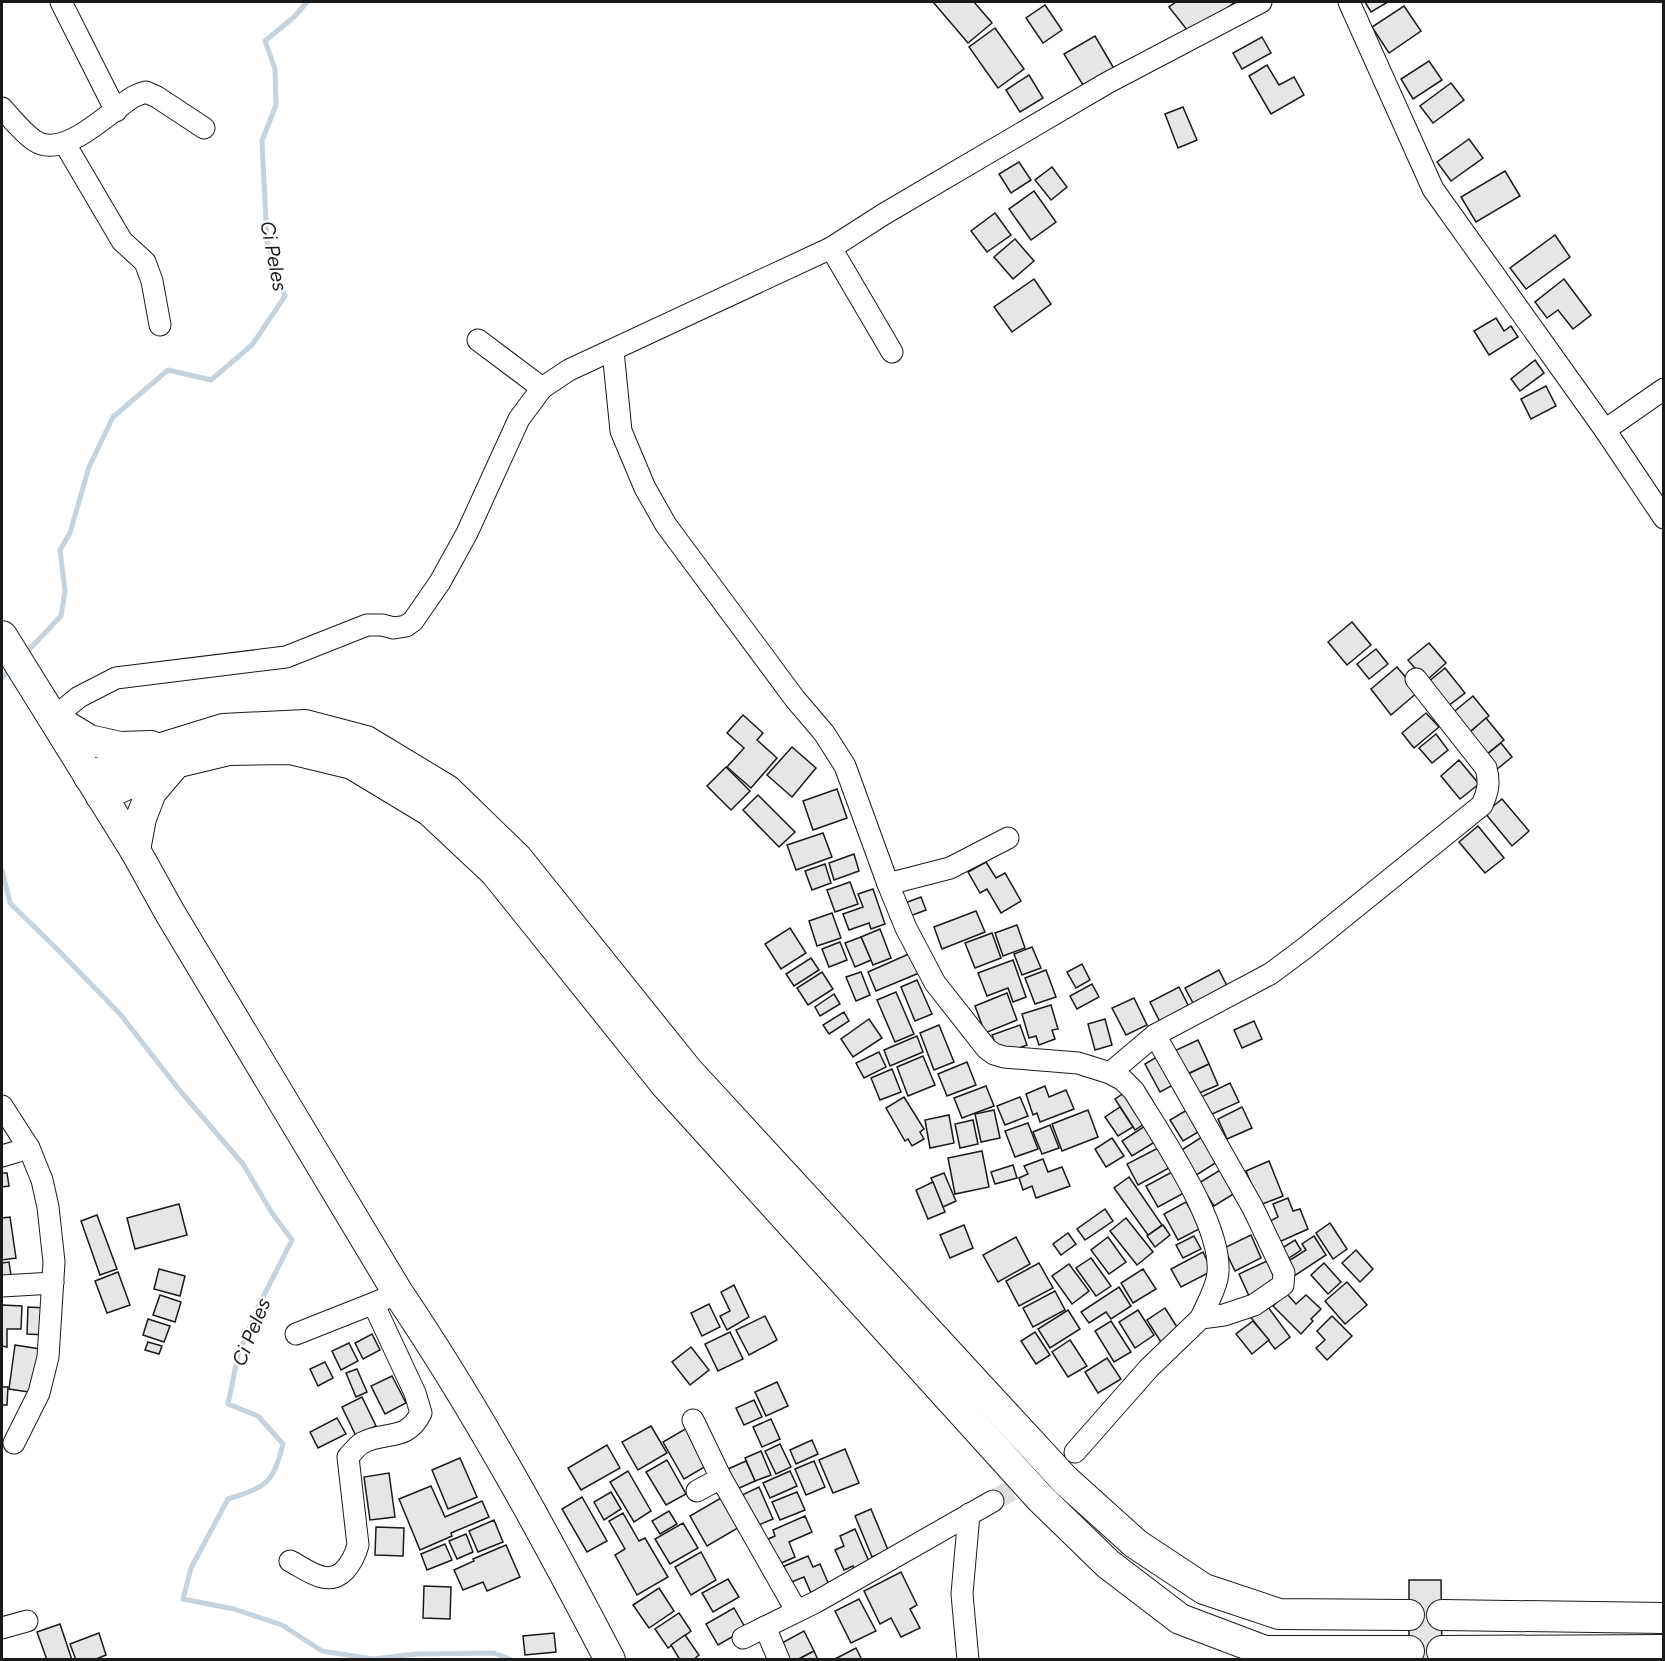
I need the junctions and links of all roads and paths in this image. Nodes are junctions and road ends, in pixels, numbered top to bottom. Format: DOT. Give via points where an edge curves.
graph roads {
  1 [pos="62,2"];
  2 [pos="1262,2"];
  3 [pos="1349,2"];
  4 [pos="2,108"];
  5 [pos="116,111"];
  6 [pos="204,128"];
  7 [pos="65,144"];
  8 [pos="831,248"];
  9 [pos="160,325"];
  10 [pos="478,340"];
  11 [pos="613,351"];
  12 [pos="892,352"];
  13 [pos="542,388"];
  14 [pos="1664,389"];
  15 [pos="1605,430"];
  16 [pos="1664,518"];
  17 [pos="2,637"];
  18 [pos="1416,679"];
  19 [pos="53,718"];
  20 [pos="172,755"];
  21 [pos="95,786"];
  22 [pos="1008,838"];
  23 [pos="135,850"];
  24 [pos="888,884"];
  25 [pos="1155,1035"];
  26 [pos="1110,1073"];
  27 [pos="2,1106"];
  28 [pos="29,1148"];
  29 [pos="2,1156"];
  30 [pos="54,1283"];
  31 [pos="2,1286"];
  32 [pos="386,1299"];
  33 [pos="1201,1318"];
  34 [pos="296,1334"];
  35 [pos="693,1420"];
  36 [pos="14,1443"];
  37 [pos="1075,1452"];
  38 [pos="721,1478"];
  39 [pos="697,1491"];
  40 [pos="993,1501"];
  41 [pos="969,1514"];
  42 [pos="290,1562"];
  43 [pos="796,1610"];
  44 [pos="1409,1615"];
  45 [pos="1442,1615"];
  46 [pos="1664,1618"];
  47 [pos="27,1621"];
  48 [pos="765,1627"];
  49 [pos="2,1628"];
  50 [pos="742,1638"];
  51 [pos="1664,1650"];
  52 [pos="1409,1651"];
  53 [pos="1442,1651"];
  54 [pos="1271,1655"];
  55 [pos="1527,1655"];
  56 [pos="610,1659"];
  57 [pos="778,1659"];
  58 [pos="968,1659"];
  1 -- 5 [label="street"];
  2 -- 8 [label="street" via="1107,83"];
  3 -- 15 [label="street" via="1433,189"];
  4 -- 7 [label="street" via="37,143"];
  5 -- 6 [label="street" via="134,96 146,92"];
  5 -- 7 [label="street"];
  7 -- 9 [label="street" via="122,241 145,262"];
  8 -- 11 [label="street"];
  8 -- 12 [label="street"];
  10 -- 13 [label="street"];
  11 -- 13 [label="street" via="569,370"];
  11 -- 24 [label="street" via="621,431 645,488 666,525 845,766"];
  13 -- 19 [label="street" via="519,419 440,582 406,626 368,625 286,657 116,678 79,697"];
  14 -- 15 [label="street"];
  15 -- 16 [label="street"];
  17 -- 19 [label="highway"];
  18 -- 25 [label="street" via="1486,768 1488,792 1482,805 1270,974"];
  19 -- 20 [label="highway" via="89,740"];
  19 -- 21 [label="highway"];
  20 -- 21 [label="highway"];
  20 -- 23 [label="highway" via="151,792"];
  20 -- 44 [label="highway" via="223,729 305,725 366,741 447,790 517,858 688,1071 1065,1480 1136,1544 1204,1589 1279,1614"];
  20 -- 54 [label="highway" via="290,749 352,764 430,810 495,872 666,1085 1040,1498 1108,1564 1180,1619"];
  21 -- 23 [label="highway"];
  22 -- 24 [label="street" via="950,868"];
  23 -- 32 [label="highway"];
  24 -- 26 [label="street" via="935,983 994,1054 1078,1063"];
  25 -- 26 [label="street"];
  25 -- 33 [label="street" via="1253,1208 1284,1273 1283,1285 1254,1305"];
  26 -- 33 [label="street" via="1134,1091 1200,1202 1210,1227 1217,1278"];
  27 -- 28 [label="street"];
  28 -- 29 [label="street"];
  28 -- 30 [label="street" via="48,1207"];
  30 -- 31 [label="street"];
  30 -- 36 [label="street" via="48,1357 39,1393"];
  32 -- 34 [label="street"];
  32 -- 42 [label="street" via="421,1413 415,1426 362,1443 348,1457 358,1545 351,1563 331,1579"];
  32 -- 56 [label="highway" via="435,1348"];
  33 -- 37 [label="street" via="1149,1368"];
  35 -- 38 [label="street"];
  38 -- 39 [label="street"];
  38 -- 43 [label="street"];
  40 -- 41 [label="street"];
  41 -- 43 [label="street"];
  41 -- 58 [label="street" via="962,1594"];
  43 -- 48 [label="street"];
  45 -- 46 [label="highway"];
  47 -- 49 [label="street"];
  48 -- 50 [label="street"];
  48 -- 57 [label="street"];
  51 -- 55 [label="highway"];
  52 -- 54 [label="highway"];
  53 -- 55 [label="highway"];
}
